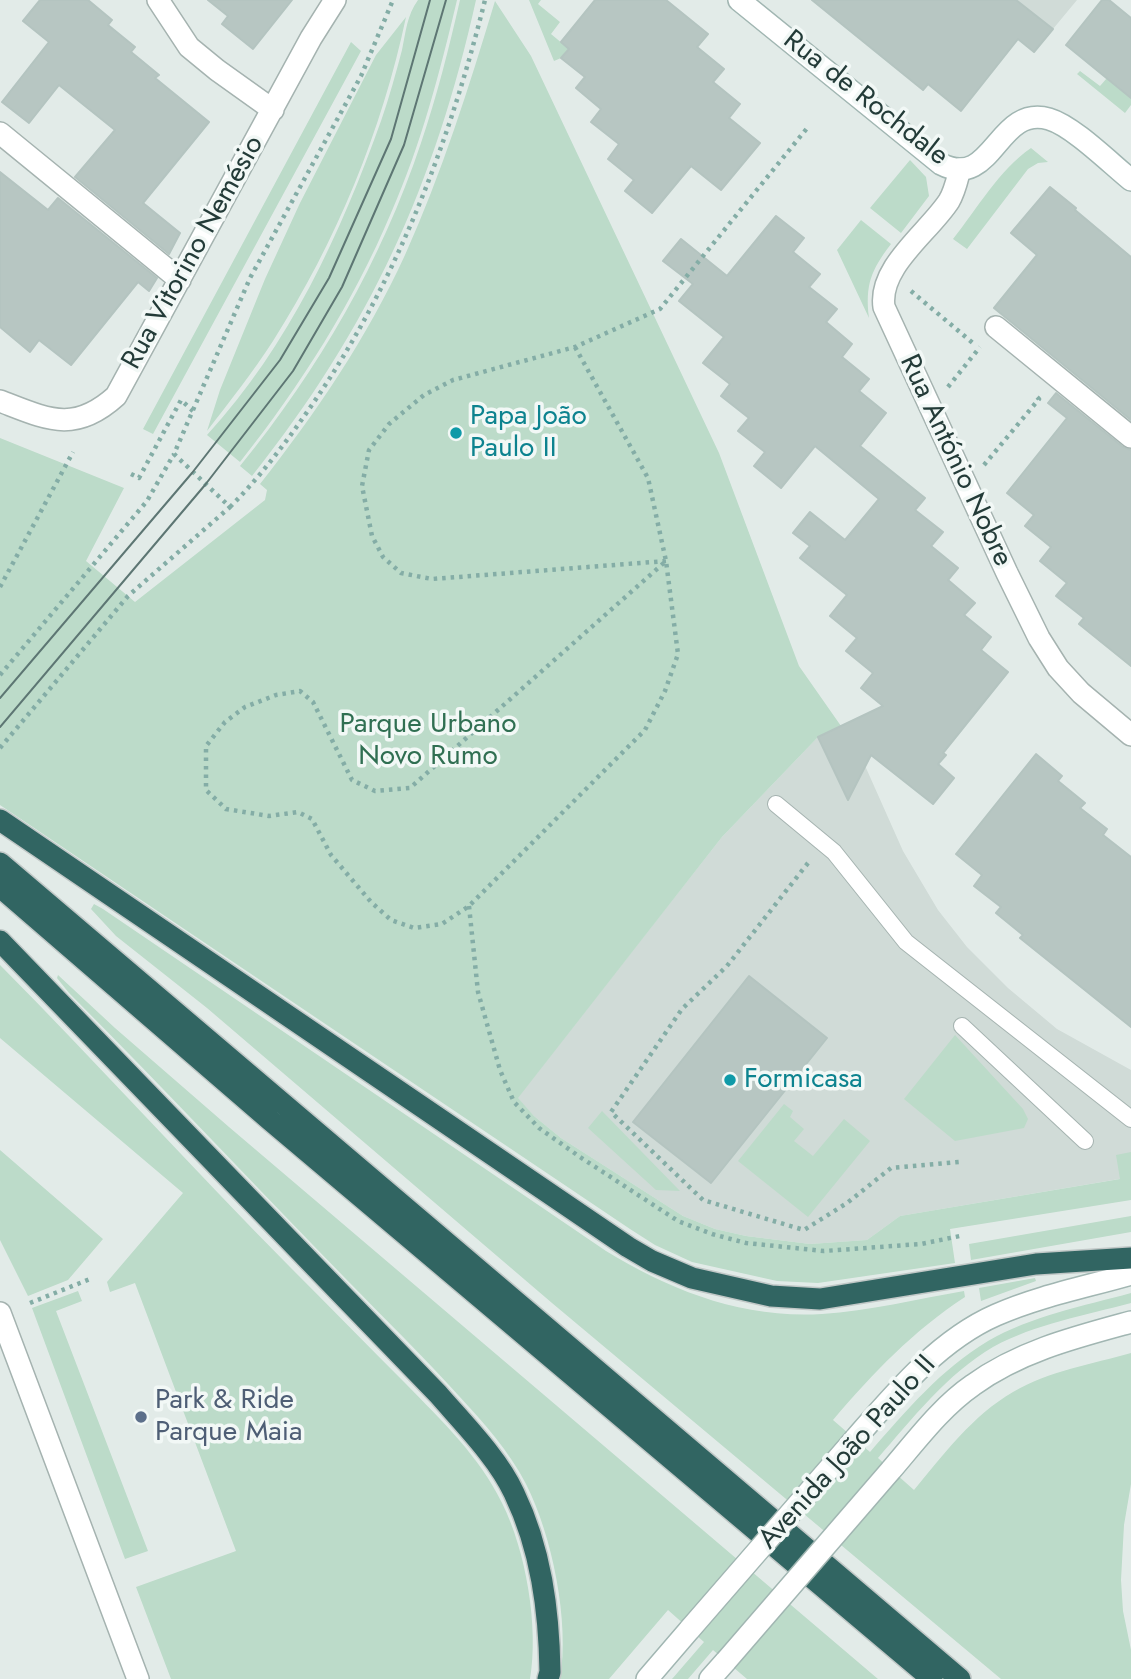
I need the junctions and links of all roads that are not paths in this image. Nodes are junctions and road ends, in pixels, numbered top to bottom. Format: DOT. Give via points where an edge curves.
graph roads {
  1 [pos="158,0"];
  2 [pos="335,0"];
  3 [pos="739,0"];
  4 [pos="273,110"];
  5 [pos="2,139"];
  6 [pos="960,169"];
  7 [pos="1131,180"];
  8 [pos="180,280"];
  9 [pos="990,335"];
  10 [pos="0,401"];
  11 [pos="1131,437"];
  12 [pos="1131,735"];
  13 [pos="776,804"];
  14 [pos="0,820"];
  15 [pos="0,863"];
  16 [pos="0,887"];
  17 [pos="0,941"];
  18 [pos="962,1026"];
  19 [pos="1131,1119"];
  20 [pos="1085,1141"];
  21 [pos="1131,1258"];
  22 [pos="1131,1274"];
  23 [pos="0,1313"];
  24 [pos="1131,1322"];
  25 [pos="138,1679"];
  26 [pos="548,1679"];
  27 [pos="647,1679"];
  28 [pos="710,1679"];
  29 [pos="932,1679"];
  30 [pos="960,1679"];
  1 -- 4 [label="street" via="189,47"];
  2 -- 4 [label="street, Rua Vitorino Nemésio"];
  3 -- 6 [label="street, Rua de Rochdale" via="941,164"];
  4 -- 8 [label="street, Rua Vitorino Nemésio"];
  5 -- 8 [label="street"];
  6 -- 7 [label="street" via="982,162 1008,130 1034,117 1063,125"];
  6 -- 12 [label="street, Rua António Nobre" via="948,202 887,281 884,307 1039,638 1081,693"];
  8 -- 10 [label="street, Rua Vitorino Nemésio" via="116,396 101,410 61,421"];
  9 -- 11 [label="street"];
  13 -- 19 [label="lane" via="834,852 906,942"];
  14 -- 21 [label="highway" via="618,1240 692,1278 771,1296 820,1299 1035,1264"];
  15 -- 30 [label="highway"];
  16 -- 29 [label="highway"];
  17 -- 26 [label="highway" via="478,1440 513,1490 531,1533 549,1624"];
  18 -- 20 [label="lane"];
  22 -- 27 [label="street, Avenida João Paulo II, bridge" via="995,1315 919,1369"];
  23 -- 25 [label="street"];
  24 -- 28 [label="street, Avenida João Paulo II, bridge" via="1039,1349 971,1386 939,1415"];
}
